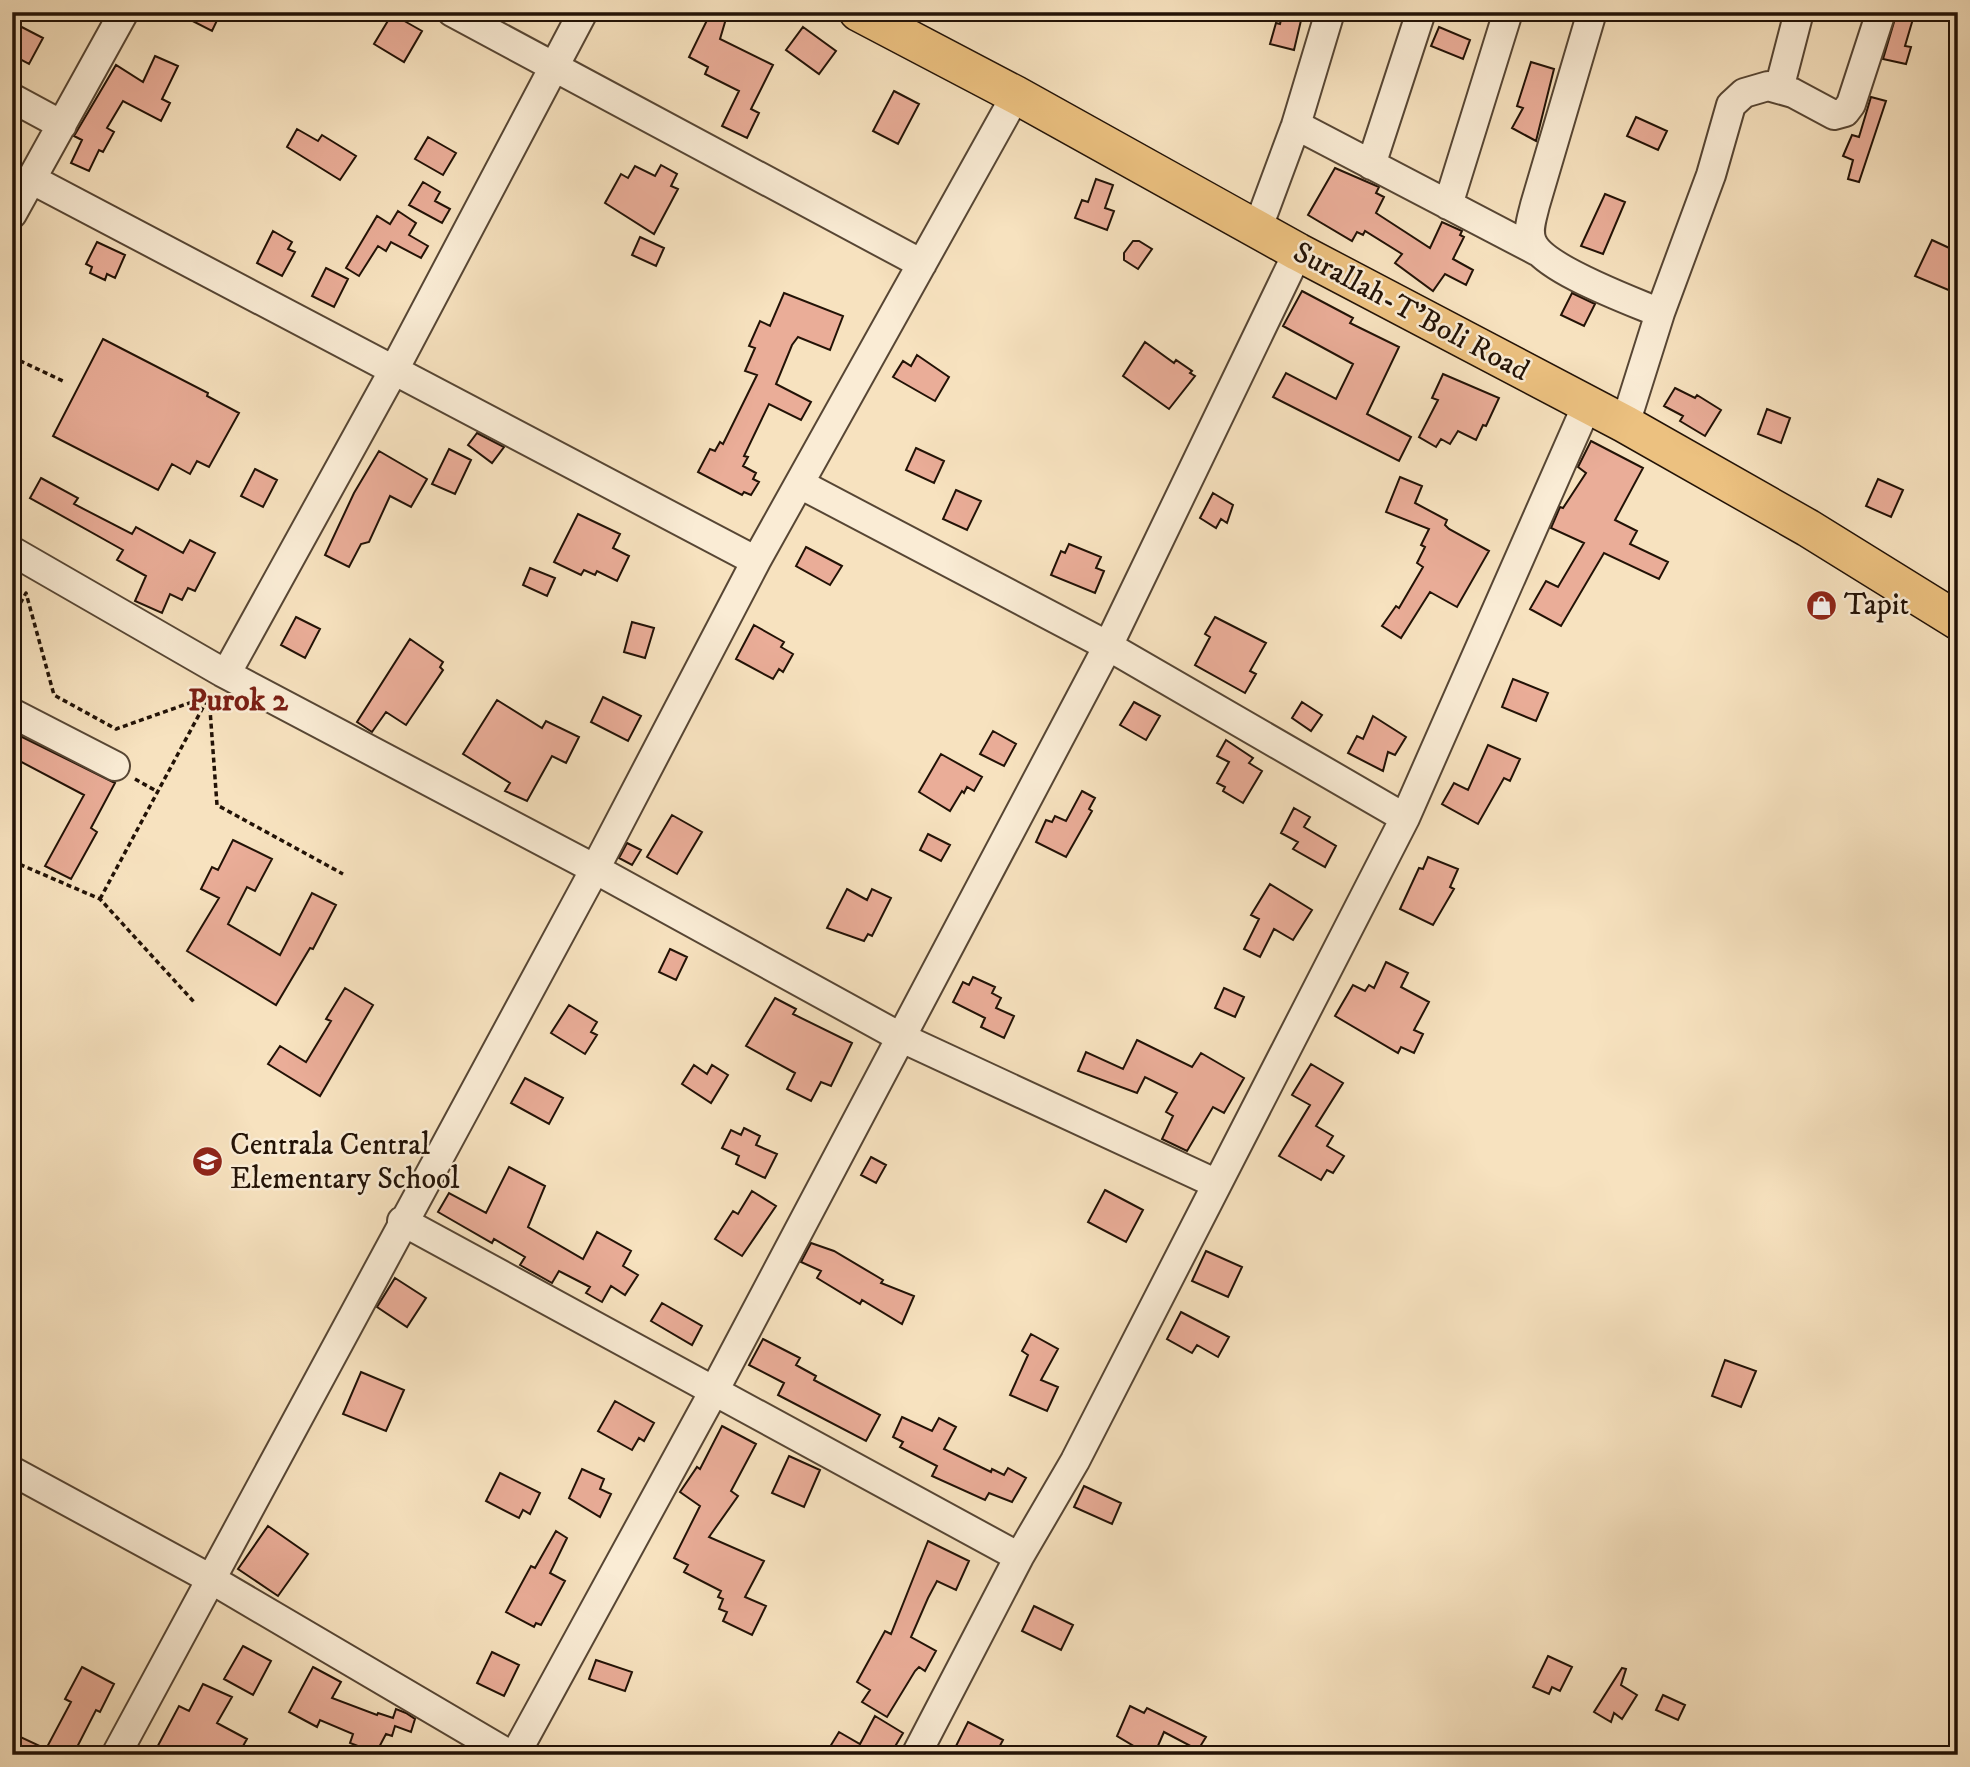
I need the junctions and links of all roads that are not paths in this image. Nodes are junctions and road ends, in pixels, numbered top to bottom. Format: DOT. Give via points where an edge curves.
graph roads {
  1 [pos="124,12"];
  2 [pos="452,12"];
  3 [pos="583,12"];
  4 [pos="858,12"];
  5 [pos="1330,12"];
  6 [pos="1421,12"];
  7 [pos="1508,12"];
  8 [pos="1592,12"];
  9 [pos="1799,12"];
  10 [pos="1881,12"];
  11 [pos="555,65"];
  12 [pos="1779,89"];
  13 [pos="1016,95"];
  14 [pos="12,98"];
  15 [pos="62,125"];
  16 [pos="1296,125"];
  17 [pos="1371,164"];
  18 [pos="31,178"];
  19 [pos="1448,205"];
  20 [pos="12,214"];
  21 [pos="1256,230"];
  22 [pos="1537,251"];
  23 [pos="1298,252"];
  24 [pos="922,264"];
  25 [pos="1660,313"];
  26 [pos="396,368"];
  27 [pos="1587,405"];
  28 [pos="1625,424"];
  29 [pos="800,484"];
  30 [pos="12,551"];
  31 [pos="756,561"];
  32 [pos="1958,621"];
  33 [pos="1108,646"];
  34 [pos="218,685"];
  35 [pos="12,713"];
  36 [pos="115,766"];
  37 [pos="1405,818"];
  38 [pos="595,869"];
  39 [pos="902,1038"];
  40 [pos="1217,1184"];
  41 [pos="402,1221"];
  42 [pos="713,1391"];
  43 [pos="12,1471"];
  44 [pos="1019,1557"];
  45 [pos="209,1578"];
  46 [pos="116,1755"];
  47 [pos="510,1755"];
  48 [pos="515,1755"];
  49 [pos="916,1755"];
  1 -- 15 [label="street"];
  2 -- 11 [label="street"];
  3 -- 11 [label="street"];
  4 -- 13 [label="main road, Surallah-T'Boli Road"];
  5 -- 16 [label="street"];
  6 -- 17 [label="street"];
  7 -- 19 [label="street"];
  8 -- 22 [label="street" via="1530,226"];
  9 -- 12 [label="street"];
  10 -- 12 [label="street" via="1868,59 1845,112 1834,115"];
  11 -- 24 [label="street"];
  11 -- 26 [label="street"];
  12 -- 25 [label="street" via="1753,89 1728,110 1711,175"];
  13 -- 21 [label="main road, Surallah-T'Boli Road"];
  13 -- 24 [label="street"];
  14 -- 15 [label="street"];
  15 -- 18 [label="street"];
  16 -- 17 [label="street"];
  16 -- 21 [label="street"];
  17 -- 19 [label="street"];
  18 -- 20 [label="street"];
  18 -- 26 [label="street"];
  19 -- 22 [label="street"];
  21 -- 23 [label="main road, Surallah-T'Boli Road"];
  22 -- 25 [label="street" via="1576,277"];
  23 -- 27 [label="main road, Surallah-T'Boli Road"];
  23 -- 33 [label="street"];
  24 -- 29 [label="street"];
  25 -- 28 [label="street"];
  26 -- 31 [label="street"];
  26 -- 34 [label="street"];
  27 -- 28 [label="main road, Surallah-T'Boli Road"];
  27 -- 37 [label="street"];
  28 -- 32 [label="main road, Surallah-T'Boli Road" via="1808,528"];
  29 -- 31 [label="street"];
  29 -- 33 [label="street"];
  30 -- 34 [label="street"];
  31 -- 38 [label="street"];
  33 -- 37 [label="street"];
  33 -- 39 [label="street"];
  34 -- 38 [label="street"];
  35 -- 36 [label="street"];
  37 -- 40 [label="street"];
  38 -- 39 [label="street"];
  38 -- 41 [label="street"];
  39 -- 40 [label="street"];
  39 -- 42 [label="street"];
  40 -- 44 [label="street" via="1075,1461"];
  41 -- 42 [label="street"];
  41 -- 45 [label="street"];
  42 -- 44 [label="street"];
  42 -- 48 [label="street"];
  43 -- 45 [label="street"];
  44 -- 49 [label="street"];
  45 -- 46 [label="street"];
  45 -- 47 [label="street"];
}
